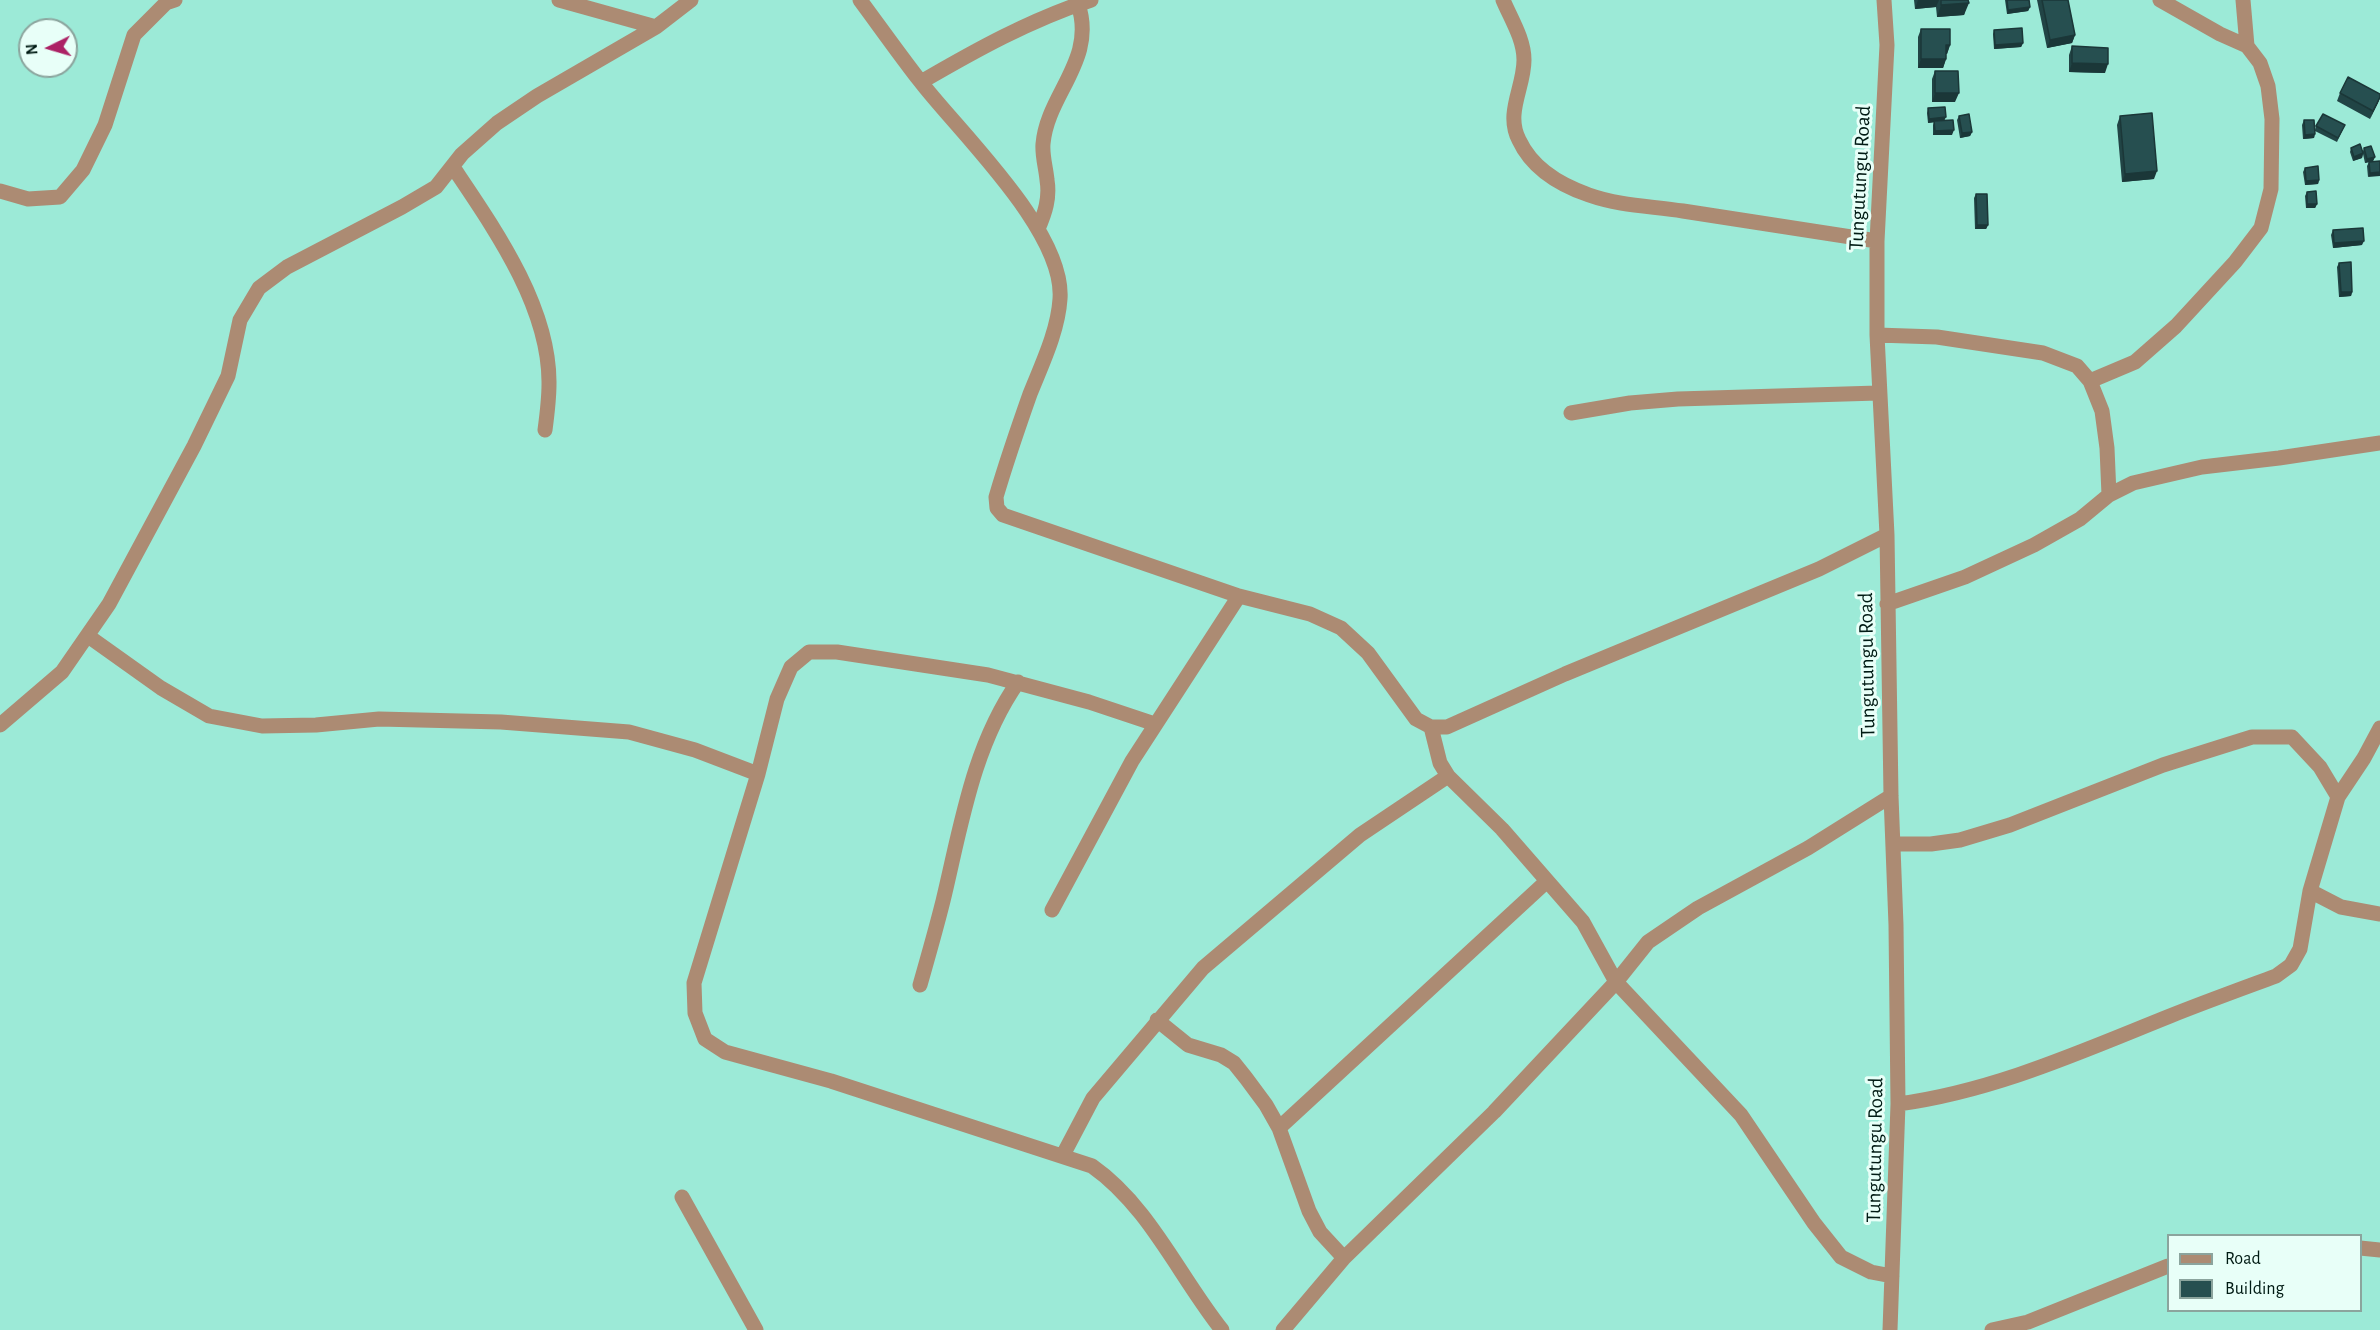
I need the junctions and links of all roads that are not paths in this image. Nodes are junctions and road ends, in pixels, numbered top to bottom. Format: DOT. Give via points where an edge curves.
graph roads {
  1 [pos="175,0"];
  2 [pos="559,0"];
  3 [pos="691,0"];
  4 [pos="860,0"];
  5 [pos="1503,0"];
  6 [pos="1884,0"];
  7 [pos="2160,0"];
  8 [pos="2243,0"];
  9 [pos="1084,2"];
  10 [pos="656,27"];
  11 [pos="2247,46"];
  12 [pos="921,82"];
  13 [pos="453,167"];
  14 [pos="0,191"];
  15 [pos="1038,229"];
  16 [pos="1877,241"];
  17 [pos="1877,336"];
  18 [pos="2090,381"];
  19 [pos="1878,393"];
  20 [pos="1571,413"];
  21 [pos="545,430"];
  22 [pos="2380,443"];
  23 [pos="2109,495"];
  24 [pos="1887,535"];
  25 [pos="1239,596"];
  26 [pos="1887,604"];
  27 [pos="88,636"];
  28 [pos="1018,681"];
  29 [pos="1155,723"];
  30 [pos="0,725"];
  31 [pos="1431,727"];
  32 [pos="2380,728"];
  33 [pos="758,774"];
  34 [pos="1448,776"];
  35 [pos="1891,796"];
  36 [pos="2338,797"];
  37 [pos="1893,844"];
  38 [pos="1547,881"];
  39 [pos="2310,891"];
  40 [pos="1052,910"];
  41 [pos="2380,914"];
  42 [pos="1616,982"];
  43 [pos="920,985"];
  44 [pos="1157,1020"];
  45 [pos="1898,1104"];
  46 [pos="1279,1128"];
  47 [pos="1063,1155"];
  48 [pos="682,1197"];
  49 [pos="2362,1248"];
  50 [pos="2380,1250"];
  51 [pos="1344,1258"];
  52 [pos="2167,1267"];
  53 [pos="1892,1275"];
  54 [pos="756,1330"];
  55 [pos="1222,1330"];
  56 [pos="1283,1330"];
  57 [pos="1890,1330"];
  58 [pos="1992,1330"];
  1 -- 14 [label="street" via="166,3 134,35 105,125 83,170 60,197 28,199"];
  2 -- 10 [label="street"];
  3 -- 10 [label="street"];
  4 -- 12 [label="street"];
  5 -- 16 [label="street" via="1524,56 1524,74 1513,113 1518,139 1537,167 1556,180 1619,204"];
  6 -- 16 [label="street, Tungutungu Road" via="1887,45"];
  7 -- 11 [label="street"];
  8 -- 11 [label="street"];
  9 -- 12 [label="street" via="984,45"];
  9 -- 15 [label="street" via="1082,41 1048,122 1043,144 1048,196"];
  10 -- 13 [label="street" via="497,123 469,146"];
  11 -- 18 [label="street" via="2260,63 2268,86 2272,119 2271,189 2261,228 2176,326 2135,362"];
  12 -- 15 [label="street" via="973,141"];
  13 -- 21 [label="street" via="497,233 527,290 543,339 549,382"];
  13 -- 27 [label="street" via="436,186 287,267 259,288 240,320 228,376 194,446"];
  15 -- 25 [label="street" via="1056,270 1060,297 1056,323 998,490 997,508 1003,515"];
  16 -- 17 [label="street, Tungutungu Road"];
  17 -- 18 [label="street" via="1937,337 2043,353 2077,366"];
  17 -- 19 [label="street, Tungutungu Road"];
  18 -- 23 [label="street" via="2102,411"];
  19 -- 20 [label="street" via="1678,399"];
  19 -- 24 [label="street, Tungutungu Road"];
  22 -- 23 [label="street" via="2202,467 2133,483"];
  23 -- 26 [label="street" via="2080,519 2034,545 1965,577"];
  24 -- 26 [label="street, Tungutungu Road"];
  24 -- 31 [label="street" via="1819,569 1447,727"];
  25 -- 29 [label="street"];
  25 -- 31 [label="street" via="1310,614 1341,628 1368,652 1416,719"];
  26 -- 35 [label="street, Tungutungu Road"];
  27 -- 30 [label="street" via="62,672"];
  27 -- 33 [label="street" via="161,688 209,716 262,726 391,720 501,722 629,732 695,750"];
  28 -- 29 [label="street"];
  28 -- 33 [label="street" via="837,652 809,652 791,667 777,699"];
  28 -- 43 [label="street" via="988,733 975,773"];
  29 -- 40 [label="street"];
  31 -- 34 [label="street"];
  32 -- 36 [label="street"];
  33 -- 47 [label="street" via="694,983 695,1013 705,1039 725,1052 831,1081"];
  34 -- 38 [label="street"];
  34 -- 44 [label="street" via="1360,835 1308,878 1203,968"];
  35 -- 37 [label="street, Tungutungu Road"];
  35 -- 42 [label="street" via="1808,848 1698,908 1648,942"];
  36 -- 37 [label="street" via="2320,767 2292,737 2252,737 2163,765 2010,825 1960,840"];
  36 -- 39 [label="street"];
  37 -- 45 [label="street, Tungutungu Road"];
  38 -- 42 [label="street" via="1583,922"];
  38 -- 46 [label="street"];
  39 -- 41 [label="street" via="2341,908"];
  39 -- 45 [label="street" via="2300,949 2291,965 2276,976 2068,1059 1986,1086"];
  42 -- 51 [label="street" via="1494,1112"];
  42 -- 53 [label="street" via="1741,1115 1841,1257 1871,1272"];
  44 -- 46 [label="street" via="1188,1045 1234,1063"];
  44 -- 47 [label="street" via="1093,1098"];
  45 -- 53 [label="street, Tungutungu Road"];
  46 -- 51 [label="street" via="1309,1211 1320,1232"];
  47 -- 55 [label="street" via="1092,1166 1113,1181"];
  48 -- 54 [label="street"];
  49 -- 50 [label="street"];
  51 -- 56 [label="street"];
  52 -- 58 [label="street" via="2028,1322"];
  53 -- 57 [label="street, Tungutungu Road"];
}
